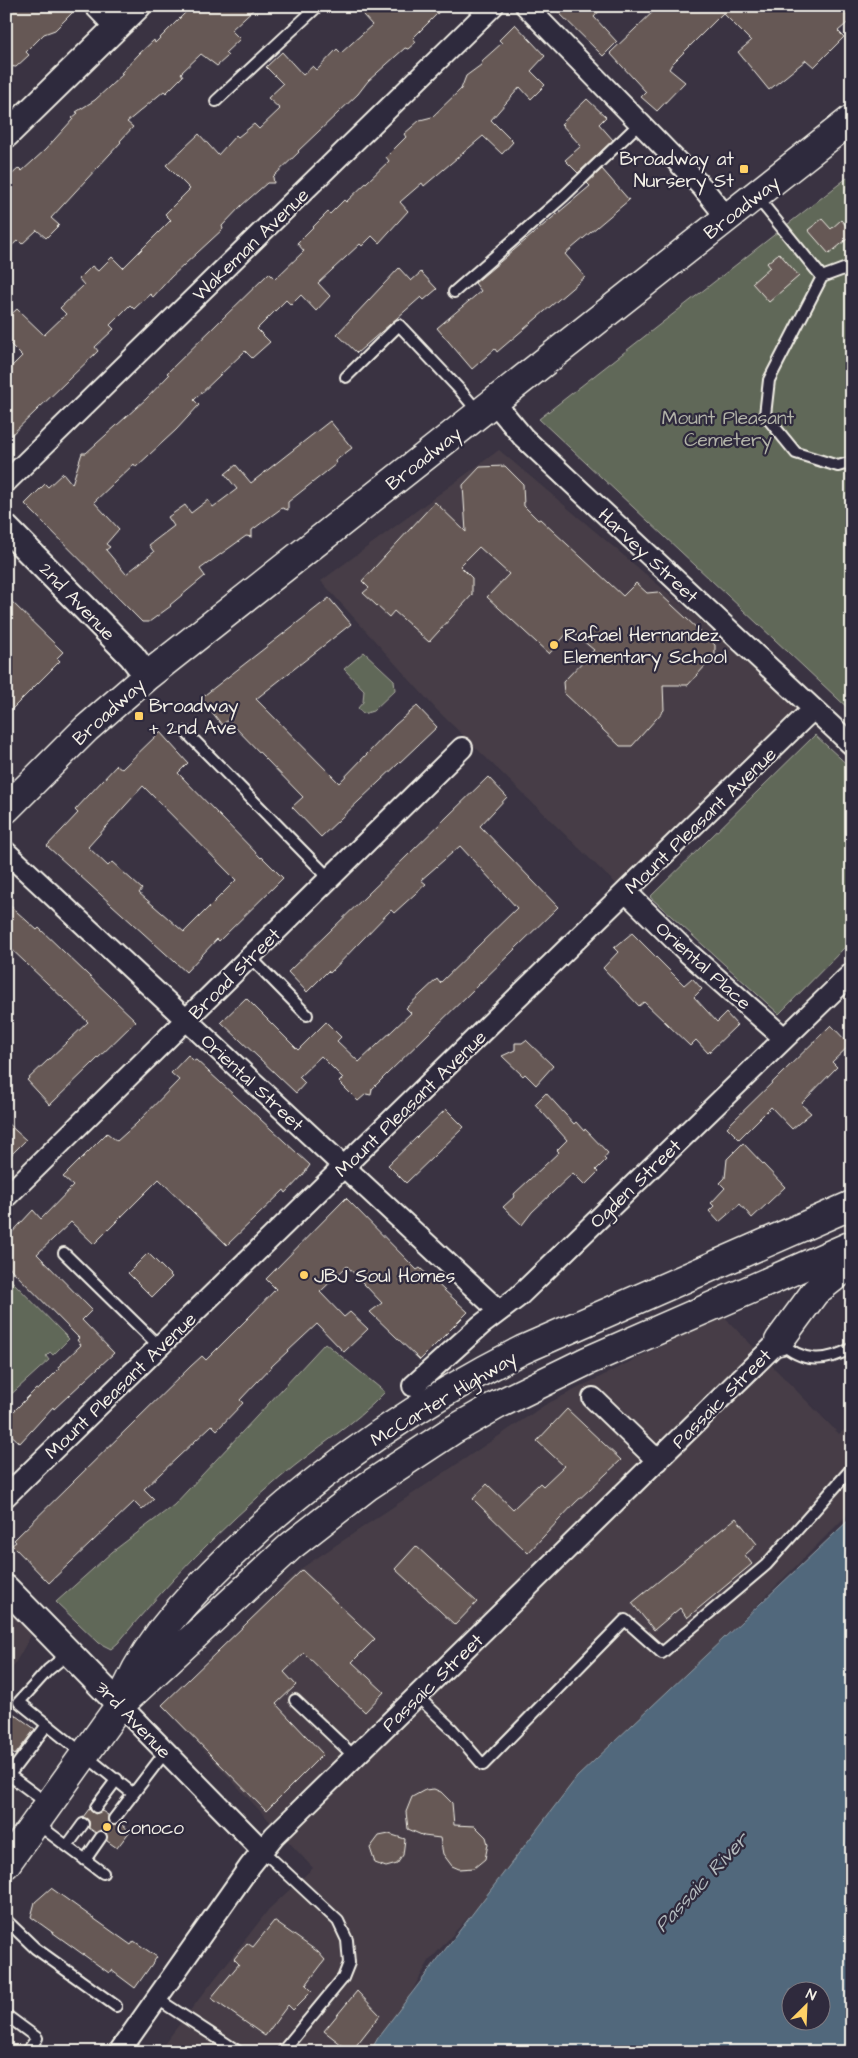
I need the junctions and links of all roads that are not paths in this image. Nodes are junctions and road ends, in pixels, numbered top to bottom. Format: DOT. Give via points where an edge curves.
graph roads {
  1 [pos="96,6"];
  2 [pos="138,6"];
  3 [pos="318,6"];
  4 [pos="493,6"];
  5 [pos="526,6"];
  6 [pos="116,28"];
  7 [pos="216,101"];
  8 [pos="852,120"];
  9 [pos="640,123"];
  10 [pos="6,135"];
  11 [pos="755,196"];
  12 [pos="727,218"];
  13 [pos="852,266"];
  14 [pos="822,277"];
  15 [pos="454,292"];
  16 [pos="346,377"];
  17 [pos="487,408"];
  18 [pos="852,462"];
  19 [pos="6,482"];
  20 [pos="6,528"];
  21 [pos="148,676"];
  22 [pos="813,709"];
  23 [pos="186,732"];
  24 [pos="852,745"];
  25 [pos="462,748"];
  26 [pos="6,809"];
  27 [pos="6,852"];
  28 [pos="330,879"];
  29 [pos="626,892"];
  30 [pos="250,958"];
  31 [pos="850,979"];
  32 [pos="307,1015"];
  33 [pos="186,1020"];
  34 [pos="784,1038"];
  35 [pos="344,1167"];
  36 [pos="6,1197"];
  37 [pos="852,1205"];
  38 [pos="852,1245"];
  39 [pos="64,1253"];
  40 [pos="852,1262"];
  41 [pos="499,1311"];
  42 [pos="779,1341"];
  43 [pos="160,1347"];
  44 [pos="852,1348"];
  45 [pos="412,1386"];
  46 [pos="593,1398"];
  47 [pos="658,1461"];
  48 [pos="852,1468"];
  49 [pos="6,1496"];
  50 [pos="6,1588"];
  51 [pos="69,1652"];
  52 [pos="417,1696"];
  53 [pos="295,1700"];
  54 [pos="120,1705"];
  55 [pos="46,1725"];
  56 [pos="166,1751"];
  57 [pos="85,1755"];
  58 [pos="355,1757"];
  59 [pos="117,1779"];
  60 [pos="132,1793"];
  61 [pos="96,1807"];
  62 [pos="42,1814"];
  63 [pos="114,1819"];
  64 [pos="83,1824"];
  65 [pos="101,1837"];
  66 [pos="67,1846"];
  67 [pos="262,1850"];
  68 [pos="86,1860"];
  69 [pos="6,1864"];
  70 [pos="103,1873"];
  71 [pos="6,1920"];
  72 [pos="156,1998"];
  73 [pos="116,2006"];
  74 [pos="6,2015"];
  75 [pos="27,2052"];
  76 [pos="119,2052"];
  77 [pos="239,2052"];
  78 [pos="282,2052"];
  1 -- 6 [label="street"];
  2 -- 6 [label="street"];
  3 -- 7 [label="lane"];
  4 -- 19 [label="street, Wakeman Avenue"];
  5 -- 9 [label="street"];
  6 -- 10 [label="street"];
  8 -- 11 [label="main road, Broadway"];
  9 -- 12 [label="street" via="712,197"];
  9 -- 15 [label="lane" via="564,196"];
  11 -- 12 [label="main road, Broadway"];
  11 -- 14 [label="lane"];
  12 -- 17 [label="main road, Broadway"];
  13 -- 14 [label="lane"];
  14 -- 18 [label="lane" via="769,380 765,415 796,453 838,466"];
  16 -- 17 [label="lane" via="399,325 453,382"];
  17 -- 21 [label="main road, Broadway"];
  17 -- 22 [label="street, Harvey Street" via="523,437"];
  20 -- 21 [label="street, 2nd Avenue"];
  21 -- 26 [label="main road, Broadway" via="86,729"];
  22 -- 24 [label="street, Harvey Street"];
  22 -- 29 [label="street, Mount Pleasant Avenue"];
  23 -- 28 [label="lane"];
  25 -- 28 [label="street, Broad Street"];
  27 -- 33 [label="street, Oriental Street"];
  28 -- 30 [label="street, Broad Street"];
  29 -- 34 [label="street, Oriental Place"];
  29 -- 35 [label="street, Mount Pleasant Avenue"];
  30 -- 32 [label="lane"];
  30 -- 33 [label="street, Broad Street"];
  31 -- 34 [label="street, Ogden Street"];
  33 -- 35 [label="street, Oriental Street"];
  33 -- 36 [label="street, Broad Street"];
  34 -- 41 [label="street, Ogden Street" via="518,1297"];
  35 -- 41 [label="street, Oriental Street"];
  35 -- 43 [label="street, Mount Pleasant Avenue"];
  37 -- 54 [label="main road, McCarter Highway" via="522,1350 478,1372 389,1428 307,1487 192,1594 142,1657"];
  38 -- 54 [label="main road, McCarter Highway" via="587,1361 453,1430 368,1486 291,1546"];
  39 -- 43 [label="lane"];
  40 -- 42 [label="main road" via="815,1292"];
  41 -- 45 [label="street, Ogden Street"];
  42 -- 44 [label="lane" via="811,1360 830,1358"];
  42 -- 47 [label="street, Passaic Street"];
  43 -- 49 [label="street, Mount Pleasant Avenue"];
  46 -- 47 [label="street"];
  47 -- 52 [label="street, Passaic Street"];
  48 -- 52 [label="lane" via="766,1564 662,1653 625,1620 483,1765 458,1735"];
  50 -- 51 [label="street, 3rd Avenue"];
  51 -- 54 [label="street, 3rd Avenue"];
  51 -- 55 [label="lane" via="19,1702"];
  52 -- 58 [label="street, Passaic Street"];
  53 -- 58 [label="lane"];
  54 -- 56 [label="street, 3rd Avenue"];
  54 -- 57 [label="main road, McCarter Highway"];
  55 -- 57 [label="lane"];
  55 -- 62 [label="lane" via="9,1775"];
  56 -- 60 [label="lane"];
  56 -- 67 [label="street, 3rd Avenue"];
  57 -- 59 [label="lane"];
  57 -- 62 [label="main road, McCarter Highway"];
  58 -- 67 [label="street, Passaic Street"];
  59 -- 60 [label="lane"];
  59 -- 61 [label="lane"];
  60 -- 63 [label="lane"];
  62 -- 66 [label="lane"];
  62 -- 69 [label="main road, McCarter Highway"];
  64 -- 66 [label="lane"];
  65 -- 68 [label="lane"];
  66 -- 68 [label="lane"];
  67 -- 72 [label="street, Passaic Street"];
  67 -- 78 [label="lane" via="338,1921 347,1940 350,1963 344,1978"];
  68 -- 70 [label="lane"];
  71 -- 73 [label="lane" via="35,1948"];
  72 -- 76 [label="street, Passaic Street"];
  72 -- 77 [label="lane"];
  74 -- 75 [label="lane" via="36,2038"];
}
